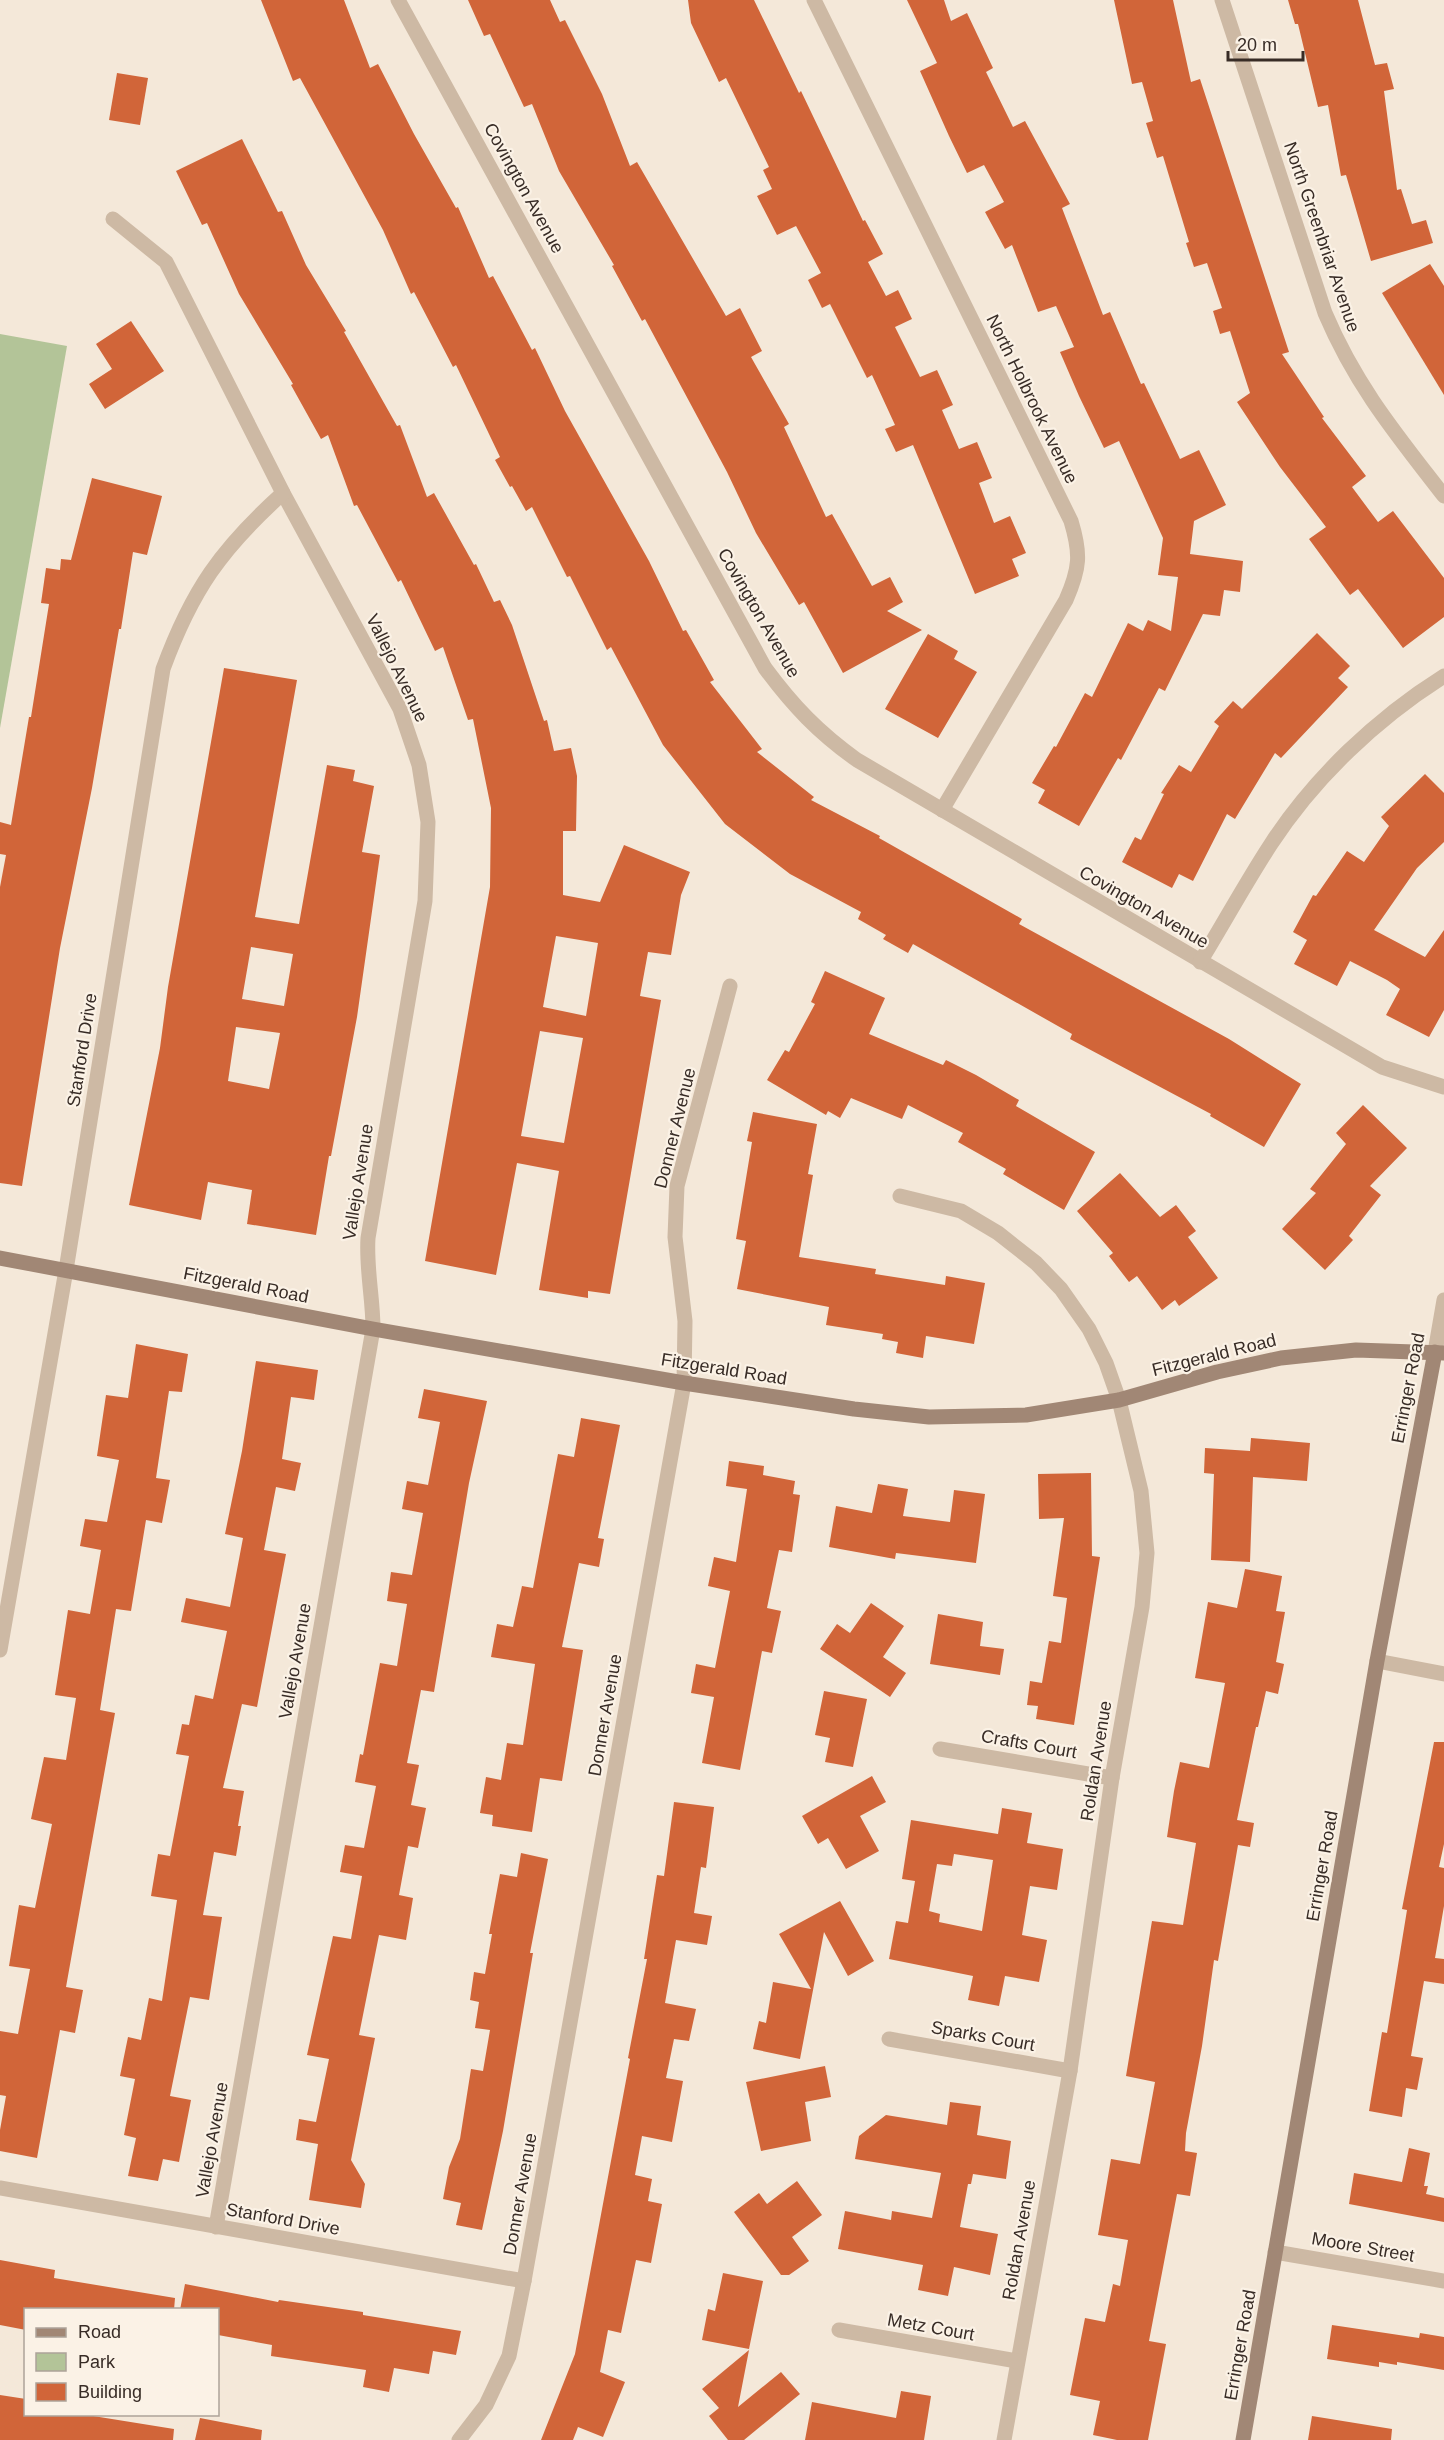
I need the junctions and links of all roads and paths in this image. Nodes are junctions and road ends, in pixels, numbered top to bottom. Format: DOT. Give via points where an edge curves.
graph roads {
  1 [pos="398,0"];
  2 [pos="814,0"];
  3 [pos="1222,0"];
  4 [pos="113,219"];
  5 [pos="283,493"];
  6 [pos="1444,496"];
  7 [pos="1444,676"];
  8 [pos="942,810"];
  9 [pos="1200,962"];
  10 [pos="730,986"];
  11 [pos="1444,1087"];
  12 [pos="900,1196"];
  13 [pos="0,1258"];
  14 [pos="66,1270"];
  15 [pos="1444,1300"];
  16 [pos="373,1329"];
  17 [pos="1439,1352"];
  18 [pos="684,1383"];
  19 [pos="1119,1400"];
  20 [pos="0,1650"];
  21 [pos="1377,1661"];
  22 [pos="1444,1674"];
  23 [pos="940,1749"];
  24 [pos="1112,1778"];
  25 [pos="889,2039"];
  26 [pos="1070,2071"];
  27 [pos="0,2188"];
  28 [pos="216,2227"];
  29 [pos="1275,2252"];
  30 [pos="524,2281"];
  31 [pos="1444,2281"];
  32 [pos="839,2330"];
  33 [pos="1017,2361"];
  34 [pos="459,2440"];
  35 [pos="1004,2440"];
  36 [pos="1243,2440"];
  1 -- 8 [label="street, Covington Avenue" via="765,668 792,705 827,739"];
  2 -- 8 [label="street, North Holbrook Avenue" via="1071,521 1079,548 1077,575 1066,600"];
  3 -- 6 [label="street, North Greenbriar Avenue" via="1325,313 1374,406"];
  4 -- 5 [label="street, Vallejo Avenue" via="166,262"];
  5 -- 14 [label="street, Stanford Drive" via="242,530 208,573 179,625 163,669"];
  5 -- 16 [label="street, Vallejo Avenue" via="400,710 418,765 428,822 425,901 368,1238 366,1264 373,1300"];
  7 -- 9 [label="street" via="1392,713 1308,795 1272,842"];
  8 -- 9 [label="street, Covington Avenue"];
  9 -- 11 [label="street, Covington Avenue" via="1382,1067"];
  10 -- 18 [label="street, Donner Avenue" via="677,1186 675,1237 685,1321"];
  12 -- 19 [label="street, Roldan Avenue" via="962,1211 1036,1263 1061,1289 1089,1329"];
  13 -- 14 [label="main road, Fitzgerald Road"];
  14 -- 16 [label="main road, Fitzgerald Road"];
  14 -- 20 [label="street, Stanford Drive"];
  15 -- 17 [label="street, Erringer Road"];
  16 -- 18 [label="main road, Fitzgerald Road"];
  16 -- 28 [label="street, Vallejo Avenue"];
  17 -- 19 [label="main road, Fitzgerald Road" via="1356,1350 1281,1358 1217,1371"];
  17 -- 21 [label="main road, Erringer Road"];
  18 -- 19 [label="main road, Fitzgerald Road" via="929,1417 1026,1415"];
  18 -- 30 [label="street, Donner Avenue"];
  19 -- 24 [label="street, Roldan Avenue" via="1141,1491 1147,1553 1142,1607"];
  21 -- 22 [label="street"];
  21 -- 29 [label="main road, Erringer Road"];
  23 -- 24 [label="street, Crafts Court"];
  24 -- 26 [label="street, Roldan Avenue"];
  25 -- 26 [label="street, Sparks Court"];
  26 -- 33 [label="street, Roldan Avenue"];
  27 -- 28 [label="street, Stanford Drive"];
  28 -- 30 [label="street, Stanford Drive"];
  29 -- 31 [label="street, Moore Street"];
  29 -- 36 [label="main road, Erringer Road"];
  30 -- 34 [label="street, Donner Avenue" via="509,2356 486,2405"];
  32 -- 33 [label="street, Metz Court"];
  33 -- 35 [label="street, Roldan Avenue"];
}
